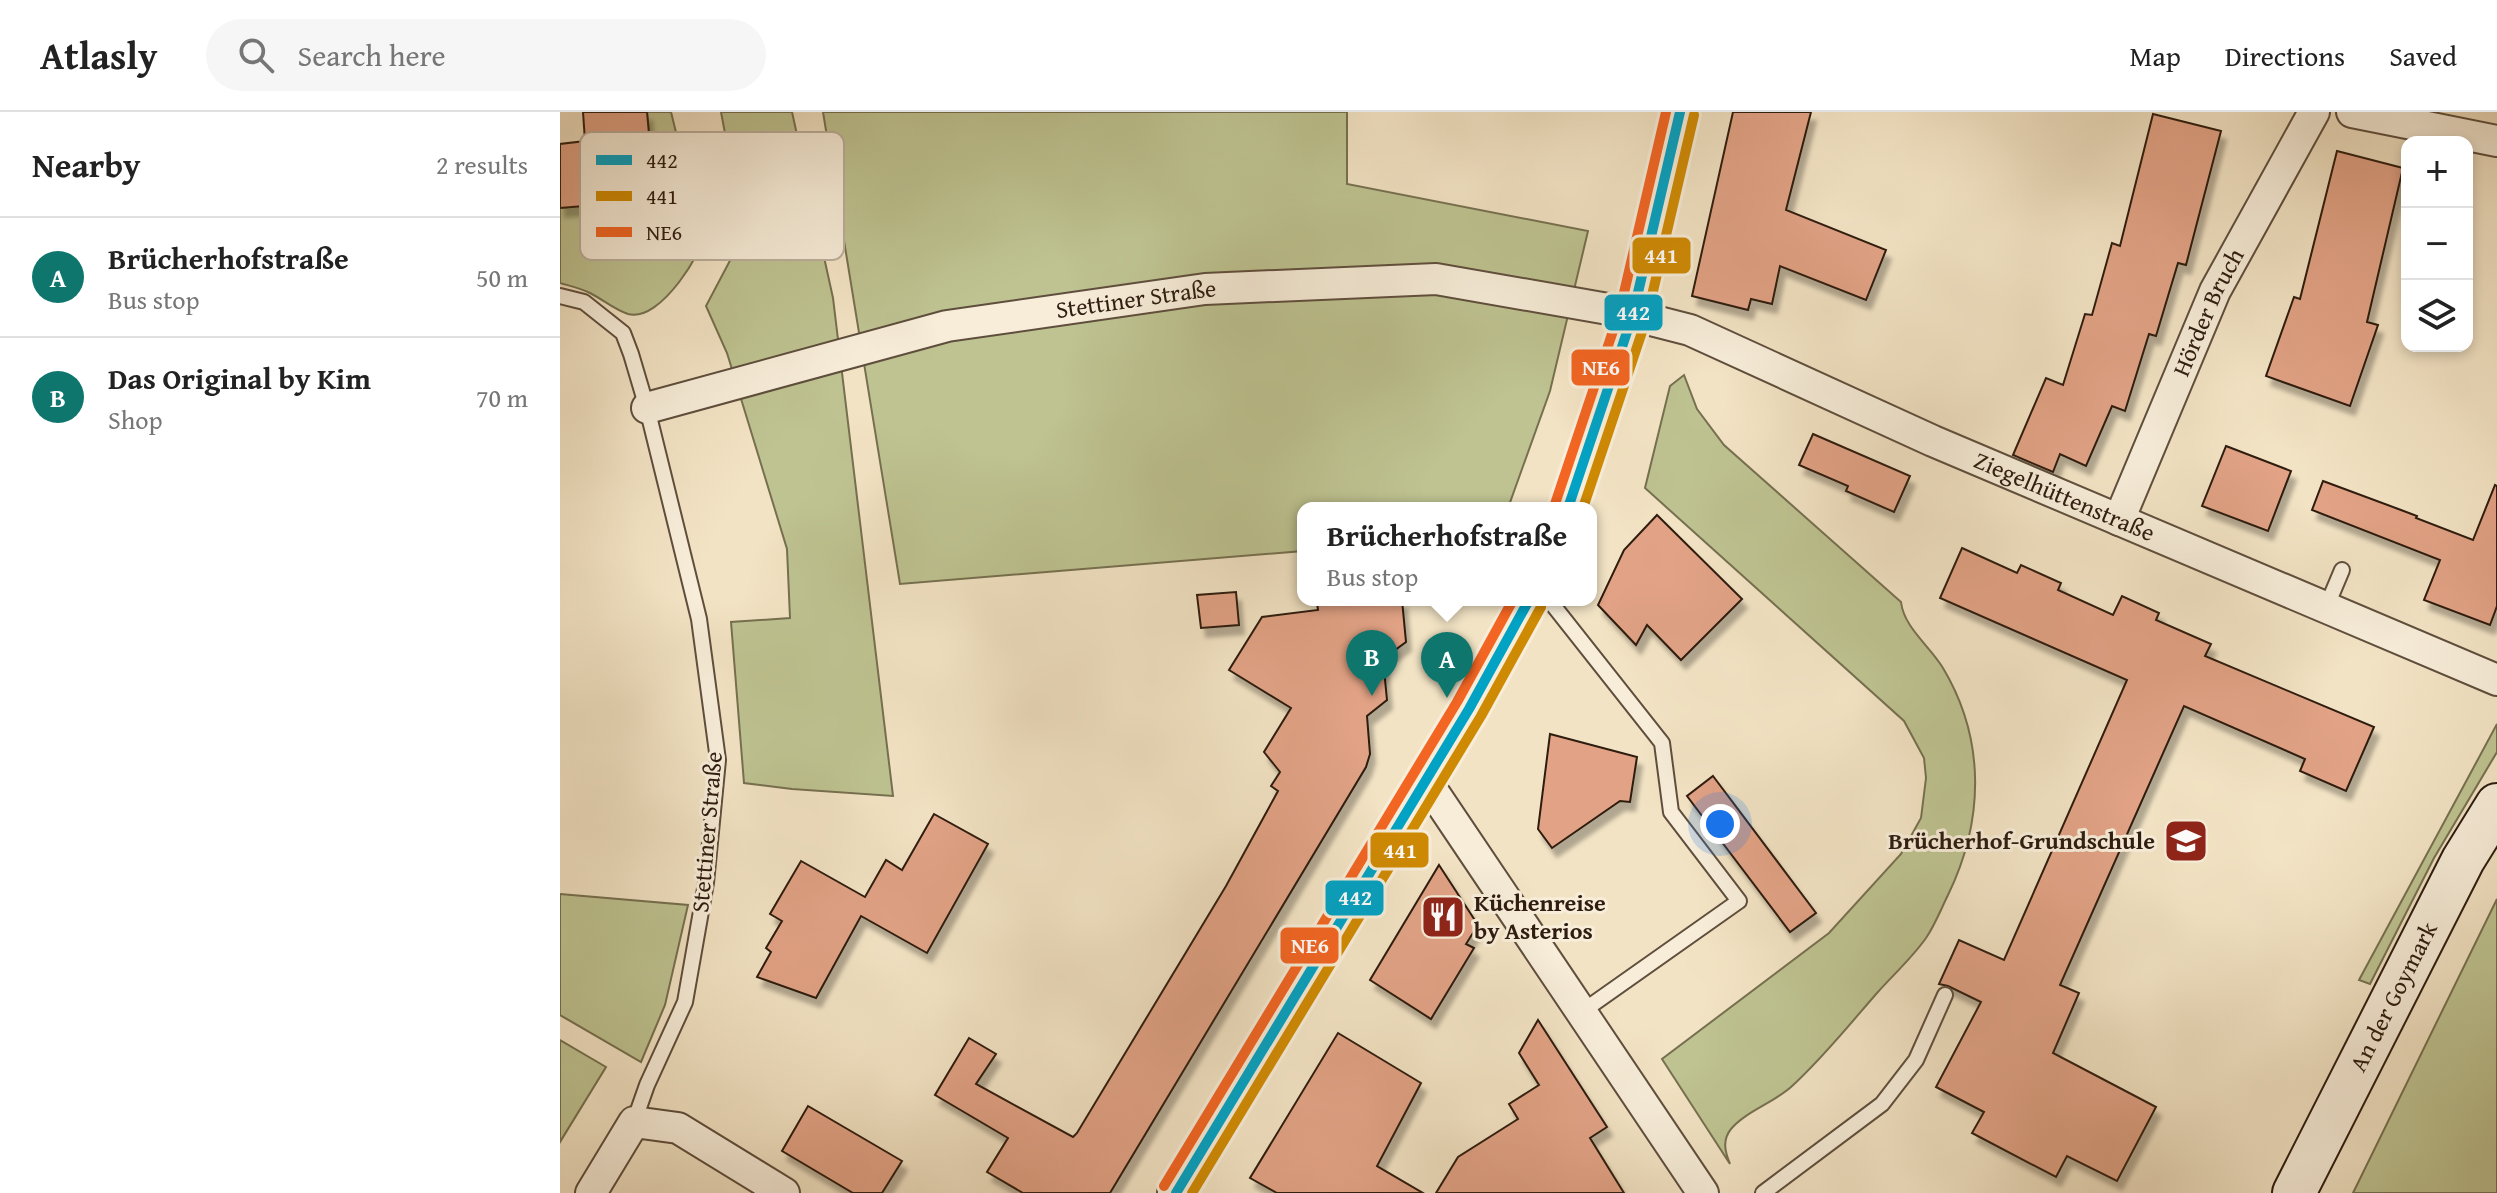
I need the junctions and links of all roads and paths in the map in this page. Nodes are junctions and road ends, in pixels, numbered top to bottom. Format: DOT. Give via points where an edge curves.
graph roads {
  1 [pos="1680,112"];
  2 [pos="2314,112"];
  3 [pos="2352,112"];
  4 [pos="2497,141"];
  5 [pos="560,296"];
  6 [pos="1633,314"];
  7 [pos="647,408"];
  8 [pos="1570,502"];
  9 [pos="2119,520"];
  10 [pos="2342,570"];
  11 [pos="1526,606"];
  12 [pos="1554,606"];
  13 [pos="2326,608"];
  14 [pos="2497,680"];
  15 [pos="1426,781"];
  16 [pos="2497,805"];
  17 [pos="1945,995"];
  18 [pos="1583,1011"];
  19 [pos="634,1122"];
  20 [pos="591,1193"];
  21 [pos="784,1193"];
  22 [pos="1176,1193"];
  23 [pos="1703,1193"];
  24 [pos="1763,1193"];
  25 [pos="2294,1193"];
  1 -- 6 [label="street"];
  2 -- 9 [label="street, Hörder Bruch" via="2215,291"];
  3 -- 4 [label="street"];
  5 -- 7 [label="lane, Stettiner Straße" via="584,302 623,333"];
  6 -- 7 [label="street, Stettiner Straße" via="1436,279 1205,289 947,326"];
  6 -- 8 [label="street"];
  6 -- 9 [label="street, Ziegelhüttenstraße" via="1690,330"];
  7 -- 19 [label="lane, Stettiner Straße" via="699,619 718,760 706,883 685,1002"];
  9 -- 13 [label="street, Ziegelhüttenstraße"];
  10 -- 13 [label="lane"];
  11 -- 15 [label="street"];
  12 -- 18 [label="lane" via="1662,743 1671,812 1739,901"];
  13 -- 14 [label="street, Ziegelhüttenstraße"];
  15 -- 18 [label="street"];
  15 -- 22 [label="street"];
  16 -- 25 [label="main road, An der Goymark" via="2456,874"];
  17 -- 24 [label="lane" via="1916,1060 1882,1104"];
  18 -- 23 [label="street"];
  19 -- 20 [label="street, Stettiner Straße"];
  19 -- 21 [label="street" via="678,1128"];
}
